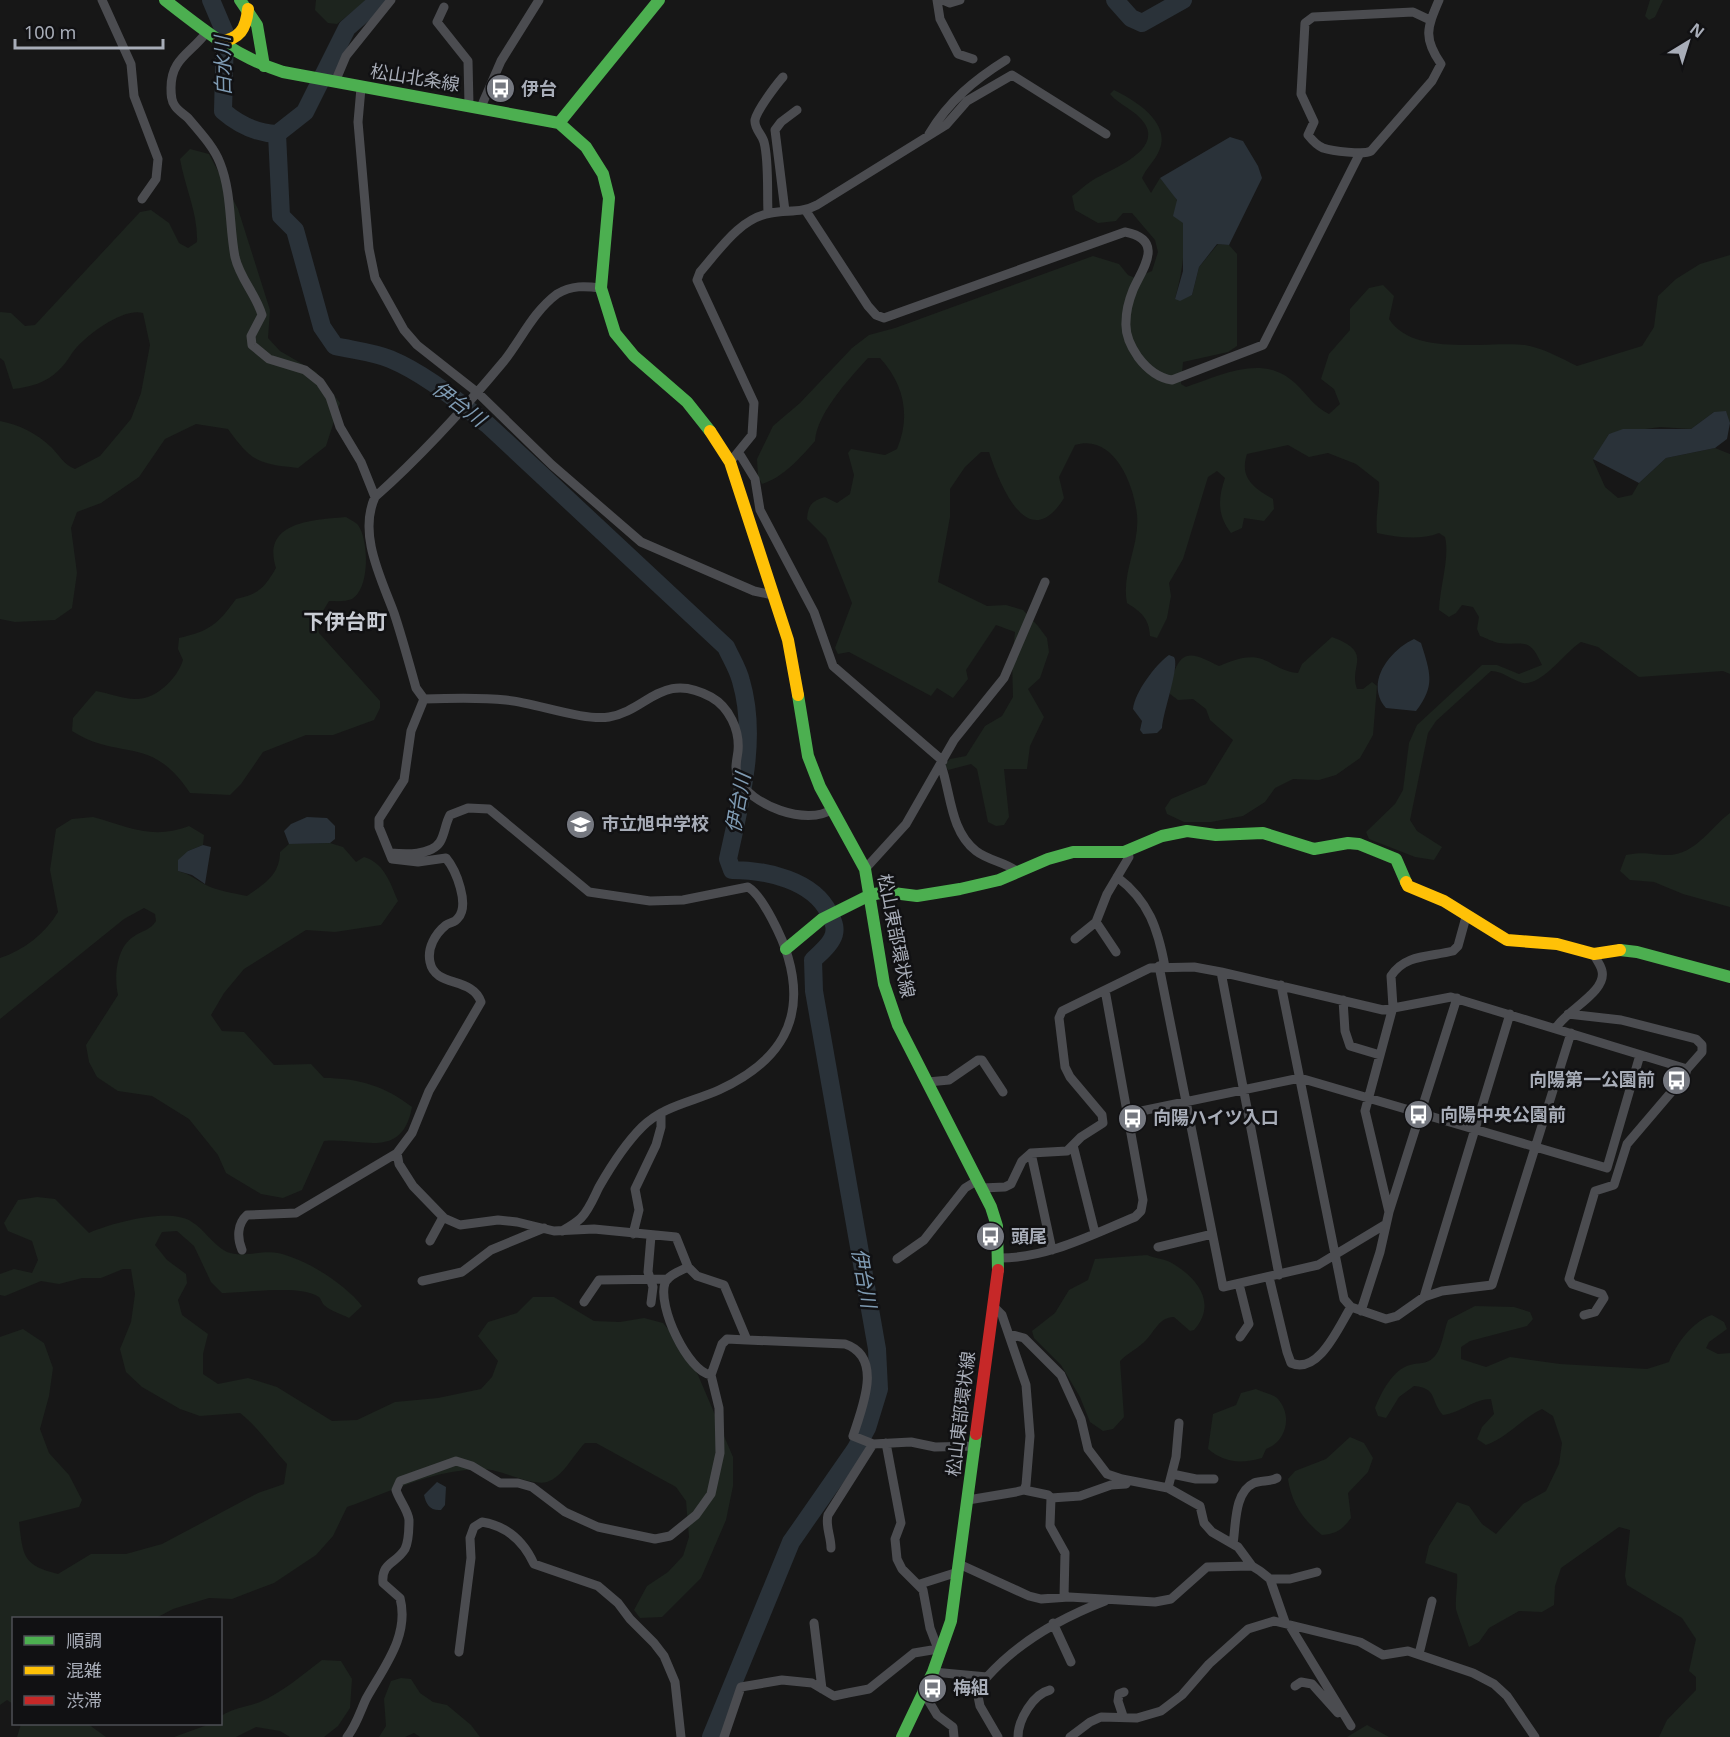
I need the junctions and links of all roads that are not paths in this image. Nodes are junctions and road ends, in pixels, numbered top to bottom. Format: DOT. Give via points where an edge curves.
graph roads {
  1 [pos="102,0"];
  2 [pos="165,0"];
  3 [pos="391,0"];
  4 [pos="659,0"];
  5 [pos="937,0"];
  6 [pos="943,0"];
  7 [pos="960,0"];
  8 [pos="1439,0"];
  9 [pos="537,1"];
  10 [pos="244,4"];
  11 [pos="444,7"];
  12 [pos="1430,20"];
  13 [pos="206,33"];
  14 [pos="219,42"];
  15 [pos="973,59"];
  16 [pos="1006,60"];
  17 [pos="264,66"];
  18 [pos="783,77"];
  19 [pos="335,82"];
  20 [pos="361,88"];
  21 [pos="475,106"];
  22 [pos="797,110"];
  23 [pos="559,123"];
  24 [pos="1106,134"];
  25 [pos="927,136"];
  26 [pos="1359,155"];
  27 [pos="142,199"];
  28 [pos="784,210"];
  29 [pos="806,211"];
  30 [pos="768,213"];
  31 [pos="601,288"];
  32 [pos="478,393"];
  33 [pos="735,457"];
  34 [pos="375,497"];
  35 [pos="1045,582"];
  36 [pos="773,595"];
  37 [pos="424,699"];
  38 [pos="942,763"];
  39 [pos="832,809"];
  40 [pos="1127,850"];
  41 [pos="390,853"];
  42 [pos="865,869"];
  43 [pos="1018,872"];
  44 [pos="1117,877"];
  45 [pos="870,895"];
  46 [pos="1466,916"];
  47 [pos="1096,922"];
  48 [pos="1075,939"];
  49 [pos="786,949"];
  50 [pos="1116,952"];
  51 [pos="1594,954"];
  52 [pos="1162,967"];
  53 [pos="1221,972"];
  54 [pos="1730,977"];
  55 [pos="1281,985"];
  56 [pos="1105,990"];
  57 [pos="1457,998"];
  58 [pos="1343,1000"];
  59 [pos="1393,1007"];
  60 [pos="1510,1014"];
  61 [pos="1568,1014"];
  62 [pos="1556,1028"];
  63 [pos="1571,1033"];
  64 [pos="1380,1055"];
  65 [pos="1640,1055"];
  66 [pos="1687,1069"];
  67 [pos="1300,1078"];
  68 [pos="928,1082"];
  69 [pos="1244,1090"];
  70 [pos="1003,1092"];
  71 [pos="1368,1099"];
  72 [pos="1186,1102"];
  73 [pos="661,1113"];
  74 [pos="1126,1114"];
  75 [pos="1421,1114"];
  76 [pos="1475,1130"];
  77 [pos="1073,1145"];
  78 [pos="1536,1147"];
  79 [pos="397,1153"];
  80 [pos="1031,1153"];
  81 [pos="980,1184"];
  82 [pos="1389,1212"];
  83 [pos="443,1218"];
  84 [pos="431,1221"];
  85 [pos="1386,1224"];
  86 [pos="544,1228"];
  87 [pos="562,1231"];
  88 [pos="1095,1233"];
  89 [pos="633,1234"];
  90 [pos="1212,1234"];
  91 [pos="651,1236"];
  92 [pos="430,1241"];
  93 [pos="1158,1247"];
  94 [pos="242,1250"];
  95 [pos="1052,1250"];
  96 [pos="1336,1255"];
  97 [pos="1000,1258"];
  98 [pos="897,1259"];
  99 [pos="688,1267"];
  100 [pos="1279,1275"];
  101 [pos="1269,1277"];
  102 [pos="650,1278"];
  103 [pos="668,1279"];
  104 [pos="422,1281"];
  105 [pos="1239,1284"];
  106 [pos="1424,1297"];
  107 [pos="584,1302"];
  108 [pos="651,1302"];
  109 [pos="993,1306"];
  110 [pos="1351,1307"];
  111 [pos="1361,1311"];
  112 [pos="1584,1315"];
  113 [pos="1009,1334"];
  114 [pos="1240,1337"];
  115 [pos="747,1340"];
  116 [pos="711,1375"];
  117 [pos="1179,1423"];
  118 [pos="871,1443"];
  119 [pos="886,1443"];
  120 [pos="975,1446"];
  121 [pos="1172,1474"];
  122 [pos="1277,1478"];
  123 [pos="1214,1479"];
  124 [pos="1136,1482"];
  125 [pos="1168,1488"];
  126 [pos="1024,1490"];
  127 [pos="1052,1498"];
  128 [pos="968,1500"];
  129 [pos="1233,1544"];
  130 [pos="831,1548"];
  131 [pos="1252,1566"];
  132 [pos="958,1568"];
  133 [pos="1317,1572"];
  134 [pos="1270,1579"];
  135 [pos="920,1584"];
  136 [pos="1064,1598"];
  137 [pos="1105,1601"];
  138 [pos="1432,1601"];
  139 [pos="814,1623"];
  140 [pos="1053,1623"];
  141 [pos="1288,1624"];
  142 [pos="940,1649"];
  143 [pos="459,1652"];
  144 [pos="1419,1654"];
  145 [pos="1071,1662"];
  146 [pos="933,1672"];
  147 [pos="974,1677"];
  148 [pos="1295,1686"];
  149 [pos="822,1689"];
  150 [pos="922,1690"];
  151 [pos="1050,1690"];
  152 [pos="1124,1692"];
  153 [pos="1123,1716"];
  154 [pos="1072,1736"];
  155 [pos="347,1737"];
  156 [pos="681,1737"];
  157 [pos="724,1737"];
  158 [pos="902,1737"];
  159 [pos="954,1737"];
  160 [pos="998,1737"];
  161 [pos="1018,1737"];
  162 [pos="1535,1737"];
  1 -- 27 [label="street" via="131,64 134,96 158,159 156,179"];
  2 -- 13 [label="main road, 松山北条線"];
  3 -- 19 [label="street" via="346,56"];
  4 -- 23 [label="main road"];
  5 -- 15 [label="street" via="940,19 958,54"];
  6 -- 7 [label="street"];
  8 -- 12 [label="street"];
  9 -- 21 [label="street"];
  10 -- 14 [label="main road" via="247,28 232,41"];
  10 -- 17 [label="main road" via="257,25"];
  11 -- 21 [label="street" via="437,22 468,61"];
  12 -- 26 [label="street" via="1427,37 1441,64 1432,81 1371,151"];
  12 -- 26 [label="street" via="1413,12 1313,17 1305,23 1301,94 1314,122 1308,135 1324,148"];
  13 -- 14 [label="main road, 松山北条線"];
  13 -- 34 [label="street" via="174,67 172,99 220,161 236,258 243,282 262,315 251,336 252,345 269,359 305,370 320,382"];
  14 -- 17 [label="main road, 松山北条線"];
  16 -- 25 [label="street" via="958,95"];
  17 -- 19 [label="main road, 松山北条線"];
  18 -- 30 [label="street" via="771,89 755,120 764,141"];
  19 -- 20 [label="main road, 松山北条線"];
  20 -- 21 [label="main road, 松山北条線"];
  20 -- 32 [label="street" via="361,183 375,278 404,330 417,345"];
  21 -- 23 [label="main road, 松山北条線"];
  22 -- 28 [label="street" via="775,130"];
  23 -- 31 [label="main road, 松山東部環状線" via="595,158 609,198"];
  24 -- 25 [label="street" via="1012,75 967,101 946,125"];
  25 -- 29 [label="street"];
  26 -- 29 [label="street" via="1263,345 1172,380 1163,379 1145,366 1128,339 1128,308 1133,290 1147,267 1148,256 1142,240 1134,234 1125,232 884,318 868,306"];
  28 -- 29 [label="street"];
  28 -- 30 [label="street"];
  30 -- 33 [label="street" via="739,228 697,280 754,403 752,435"];
  31 -- 32 [label="street" via="572,287 544,305"];
  31 -- 33 [label="main road, 松山東部環状線" via="609,318 624,345 687,402"];
  32 -- 34 [label="street"];
  32 -- 36 [label="street" via="552,465 641,542 754,591"];
  33 -- 36 [label="main road, 松山東部環状線"];
  33 -- 38 [label="street" via="755,479 760,510 814,612 833,666"];
  34 -- 37 [label="street" via="368,523 376,569 416,688"];
  35 -- 38 [label="street" via="1004,678 954,740"];
  36 -- 39 [label="main road, 松山東部環状線" via="788,640 808,756"];
  37 -- 39 [label="street" via="506,700 610,717 663,690 697,691 713,698 732,720 738,734 738,780 760,802 798,815 818,816"];
  37 -- 41 [label="street" via="411,730 404,780 379,819"];
  38 -- 42 [label="street" via="906,824"];
  38 -- 43 [label="street" via="964,841 976,852"];
  39 -- 42 [label="main road, 松山東部環状線"];
  40 -- 43 [label="main road" via="1072,852"];
  40 -- 44 [label="street" via="1129,857"];
  40 -- 46 [label="main road" via="1187,831 1216,835 1263,832 1314,849 1359,844 1396,859 1408,886 1444,901"];
  41 -- 49 [label="street" via="407,854 432,848 440,842 450,815 468,808 489,809 590,892 650,901 683,900 748,887 760,898"];
  41 -- 79 [label="street" via="392,859 418,862 440,857 450,862 459,878 463,910 431,943 432,970 439,977 474,990 481,1002 429,1091 412,1133"];
  42 -- 45 [label="main road, 松山東部環状線"];
  43 -- 45 [label="main road" via="999,880 930,894"];
  44 -- 47 [label="street"];
  44 -- 52 [label="street" via="1140,897 1158,930"];
  45 -- 49 [label="main road" via="822,919"];
  45 -- 68 [label="main road, 松山東部環状線" via="884,984 898,1025"];
  46 -- 51 [label="main road" via="1507,940 1557,945"];
  46 -- 59 [label="street" via="1453,951 1426,955 1396,968 1391,976"];
  47 -- 48 [label="street"];
  47 -- 50 [label="street"];
  49 -- 73 [label="street" via="793,980 794,1014 780,1044 738,1079"];
  51 -- 54 [label="main road" via="1637,952"];
  51 -- 61 [label="street" via="1602,968 1601,979 1596,990"];
  52 -- 53 [label="street"];
  52 -- 56 [label="street"];
  52 -- 72 [label="street"];
  53 -- 55 [label="street"];
  53 -- 69 [label="street"];
  55 -- 58 [label="street"];
  55 -- 67 [label="street"];
  56 -- 74 [label="street"];
  56 -- 77 [label="street" via="1062,1011 1059,1018 1065,1067 1102,1115 1103,1123"];
  57 -- 59 [label="street"];
  57 -- 60 [label="street"];
  57 -- 75 [label="street"];
  58 -- 59 [label="street" via="1383,1010"];
  58 -- 64 [label="street" via="1350,1046"];
  59 -- 64 [label="street"];
  60 -- 62 [label="street"];
  60 -- 76 [label="street"];
  61 -- 62 [label="street"];
  61 -- 66 [label="street" via="1621,1020 1696,1039 1702,1052"];
  62 -- 63 [label="street"];
  63 -- 65 [label="street"];
  63 -- 78 [label="street"];
  64 -- 71 [label="street"];
  65 -- 66 [label="street"];
  65 -- 78 [label="street" via="1606,1168"];
  66 -- 112 [label="street" via="1627,1144 1614,1185 1595,1191 1569,1279 1604,1298 1595,1312"];
  67 -- 69 [label="street"];
  67 -- 71 [label="street"];
  67 -- 96 [label="street"];
  68 -- 70 [label="street" via="949,1080 978,1059"];
  68 -- 81 [label="main road, 松山東部環状線"];
  69 -- 72 [label="street"];
  69 -- 100 [label="street"];
  71 -- 75 [label="street"];
  71 -- 82 [label="street" via="1365,1112"];
  72 -- 74 [label="street"];
  72 -- 90 [label="street"];
  73 -- 87 [label="street" via="640,1128 608,1171 581,1218"];
  73 -- 89 [label="street" via="656,1145 635,1189 639,1210"];
  74 -- 88 [label="street" via="1143,1206 1135,1217"];
  75 -- 76 [label="street"];
  75 -- 82 [label="street"];
  76 -- 78 [label="street"];
  76 -- 106 [label="street"];
  77 -- 80 [label="street" via="1061,1154"];
  77 -- 88 [label="street"];
  78 -- 106 [label="street" via="1492,1284 1442,1290"];
  79 -- 83 [label="street" via="413,1186"];
  79 -- 94 [label="street" via="296,1213 248,1215 238,1234"];
  80 -- 81 [label="street" via="1022,1161 1011,1184"];
  80 -- 95 [label="street"];
  81 -- 97 [label="main road, 松山東部環状線" via="997,1226"];
  81 -- 98 [label="street" via="965,1188 924,1240"];
  82 -- 85 [label="street"];
  83 -- 84 [label="street"];
  83 -- 86 [label="street" via="460,1225 498,1220"];
  83 -- 92 [label="street"];
  85 -- 96 [label="street"];
  85 -- 111 [label="street"];
  86 -- 87 [label="street"];
  86 -- 104 [label="street" via="491,1250 462,1272"];
  87 -- 89 [label="street" via="594,1229"];
  88 -- 95 [label="street"];
  89 -- 91 [label="street"];
  90 -- 93 [label="street"];
  90 -- 105 [label="street" via="1223,1287"];
  91 -- 99 [label="street" via="676,1237"];
  91 -- 102 [label="street"];
  95 -- 97 [label="street" via="1022,1258"];
  96 -- 100 [label="street" via="1318,1265"];
  96 -- 110 [label="street" via="1344,1299"];
  97 -- 109 [label="main road, 松山東部環状線"];
  99 -- 103 [label="street"];
  99 -- 115 [label="street" via="697,1276 724,1285"];
  100 -- 101 [label="street"];
  101 -- 105 [label="street"];
  101 -- 110 [label="street" via="1287,1352 1291,1363 1299,1366 1320,1355"];
  102 -- 103 [label="street"];
  102 -- 107 [label="street" via="599,1280"];
  102 -- 108 [label="street"];
  103 -- 116 [label="street" via="664,1294 670,1324 698,1369"];
  105 -- 114 [label="street" via="1249,1324"];
  106 -- 111 [label="street" via="1386,1319"];
  109 -- 113 [label="street" via="1002,1315"];
  109 -- 120 [label="main road, 松山東部環状線"];
  110 -- 111 [label="street"];
  113 -- 124 [label="street" via="1024,1338 1061,1375 1081,1419 1088,1449 1100,1467 1113,1477"];
  113 -- 126 [label="street" via="1026,1385 1030,1412"];
  115 -- 116 [label="street" via="727,1339"];
  115 -- 118 [label="street" via="845,1344 856,1348 866,1363 867,1395 853,1436"];
  116 -- 155 [label="street" via="719,1408 720,1453 715,1477 705,1505 670,1536 655,1539 598,1527 566,1512 532,1487 500,1483 456,1461 400,1482 396,1490 409,1517 408,1537 404,1549 382,1574 383,1583 400,1598 402,1619 391,1659"];
  117 -- 121 [label="street"];
  118 -- 119 [label="street"];
  118 -- 130 [label="street" via="828,1515"];
  119 -- 120 [label="street"];
  119 -- 135 [label="street" via="901,1523 895,1539 897,1559 902,1569"];
  120 -- 128 [label="main road, 松山東部環状線"];
  121 -- 123 [label="street"];
  121 -- 125 [label="street"];
  122 -- 129 [label="street" via="1259,1481 1245,1489"];
  124 -- 125 [label="street"];
  124 -- 127 [label="street" via="1112,1485 1091,1494"];
  125 -- 129 [label="street" via="1200,1506 1204,1523"];
  126 -- 127 [label="street"];
  126 -- 128 [label="street"];
  127 -- 136 [label="street" via="1050,1526 1065,1553"];
  128 -- 132 [label="main road, 松山東部環状線"];
  129 -- 131 [label="street"];
  131 -- 134 [label="street"];
  131 -- 137 [label="street" via="1207,1567 1171,1599"];
  132 -- 135 [label="street"];
  132 -- 136 [label="street" via="1029,1596"];
  132 -- 142 [label="main road, 松山東部環状線" via="951,1621"];
  133 -- 134 [label="street"];
  134 -- 141 [label="street"];
  135 -- 142 [label="street" via="930,1628"];
  136 -- 137 [label="street"];
  137 -- 140 [label="street"];
  138 -- 144 [label="street"];
  139 -- 149 [label="street"];
  140 -- 145 [label="street"];
  140 -- 147 [label="street" via="1005,1656 987,1677"];
  141 -- 144 [label="street" via="1360,1642 1383,1655 1402,1651"];
  141 -- 148 [label="street" via="1349,1723 1312,1684 1301,1682"];
  141 -- 153 [label="street" via="1264,1622 1248,1629 1167,1707 1150,1715"];
  142 -- 146 [label="main road, 松山東部環状線"];
  142 -- 149 [label="street" via="914,1653 869,1689 834,1696"];
  143 -- 156 [label="street" via="470,1538 474,1527 482,1522 513,1534 528,1550 534,1564 598,1586 618,1603 664,1656 675,1682"];
  144 -- 162 [label="street" via="1494,1684"];
  146 -- 147 [label="street"];
  146 -- 150 [label="main road, 松山東部環状線"];
  147 -- 160 [label="street" via="980,1706"];
  149 -- 157 [label="street" via="812,1683 782,1680 741,1686"];
  150 -- 158 [label="main road, 松山東部環状線"];
  150 -- 159 [label="street" via="938,1715 953,1727"];
  151 -- 161 [label="street" via="1038,1696 1018,1727"];
  152 -- 153 [label="street" via="1119,1694 1118,1701"];
  153 -- 154 [label="street" via="1101,1717"];
}
